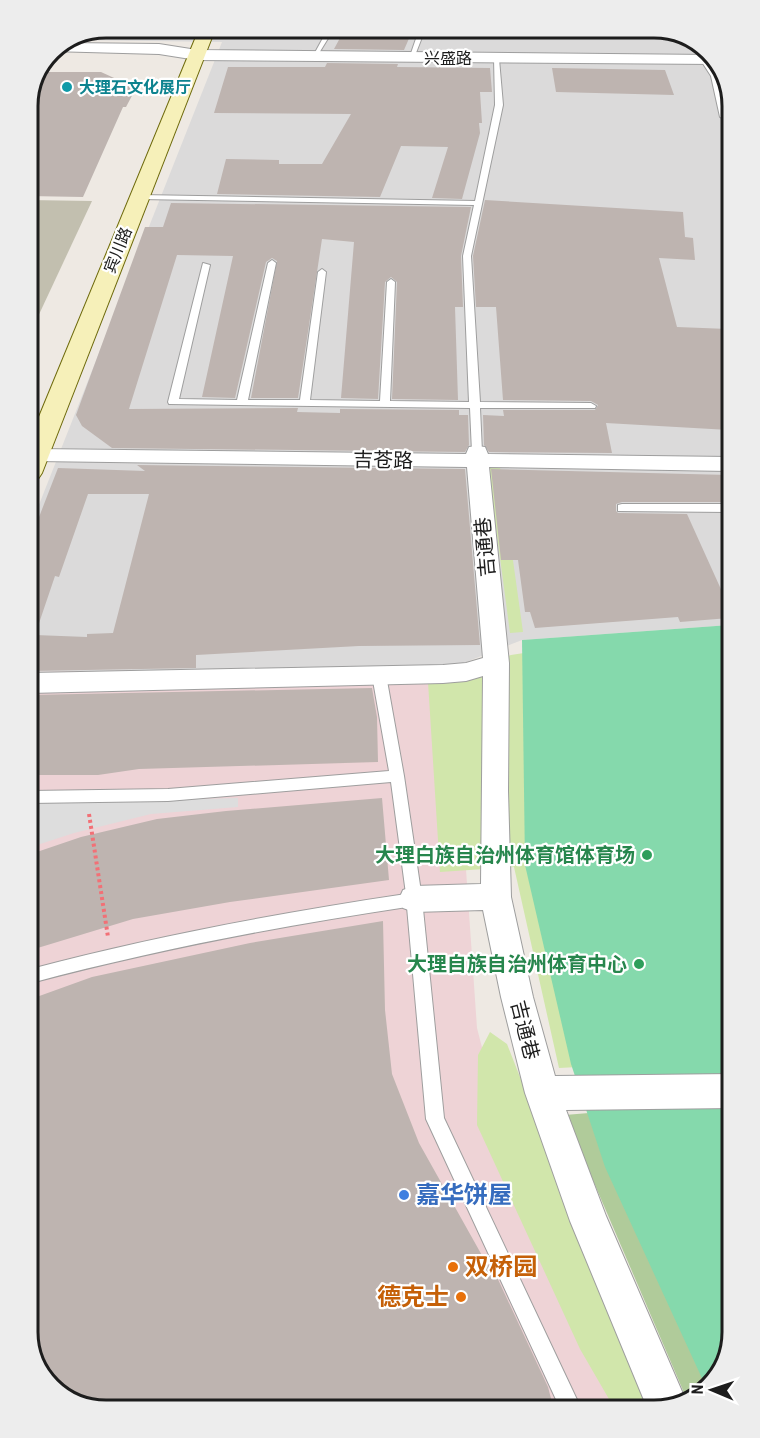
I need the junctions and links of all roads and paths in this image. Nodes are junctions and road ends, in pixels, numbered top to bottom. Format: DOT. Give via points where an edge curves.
graph roads {
  1 [pos="192,38"];
  2 [pos="201,38"];
  3 [pos="325,38"];
  4 [pos="419,38"];
  5 [pos="70,48"];
  6 [pos="189,55"];
  7 [pos="314,57"];
  8 [pos="58,58"];
  9 [pos="411,58"];
  10 [pos="496,59"];
  11 [pos="705,60"];
  12 [pos="140,197"];
  13 [pos="476,203"];
  14 [pos="272,263"];
  15 [pos="206,266"];
  16 [pos="321,272"];
  17 [pos="391,282"];
  18 [pos="75,305"];
  19 [pos="242,402"];
  20 [pos="305,403"];
  21 [pos="386,404"];
  22 [pos="473,405"];
  23 [pos="591,406"];
  24 [pos="38,451"];
  25 [pos="722,454"];
  26 [pos="477,457"];
  27 [pos="38,458"];
  28 [pos="722,465"];
  29 [pos="622,508"];
  30 [pos="722,508"];
  31 [pos="496,663"];
  32 [pos="379,675"];
  33 [pos="38,683"];
  34 [pos="397,776"];
  35 [pos="37,797"];
  36 [pos="86,799"];
  37 [pos="496,897"];
  38 [pos="414,899"];
  39 [pos="111,954"];
  40 [pos="37,974"];
  41 [pos="722,1090"];
  42 [pos="542,1093"];
  43 [pos="665,1399"];
  44 [pos="567,1400"];
  1 -- 6 [label="main road, 宾川路"];
  2 -- 6 [label="main road, 宾川路"];
  3 -- 7 [label="lane"];
  4 -- 9 [label="lane"];
  5 -- 6 [label="street, 兴盛路" via="159,49"];
  6 -- 7 [label="street, 兴盛路"];
  6 -- 8 [label="street, 兴盛路" via="156,59"];
  6 -- 12 [label="main road, 宾川路"];
  6 -- 18 [label="main road, 宾川路"];
  7 -- 9 [label="street, 兴盛路"];
  9 -- 10 [label="street, 兴盛路"];
  10 -- 11 [label="street, 兴盛路"];
  10 -- 13 [label="lane" via="499,105"];
  12 -- 13 [label="lane"];
  12 -- 24 [label="main road, 宾川路"];
  13 -- 22 [label="lane" via="466,256"];
  14 -- 19 [label="lane"];
  15 -- 19 [label="lane" via="173,402"];
  16 -- 20 [label="lane"];
  17 -- 21 [label="lane"];
  19 -- 20 [label="lane"];
  20 -- 21 [label="lane"];
  21 -- 22 [label="lane"];
  22 -- 23 [label="lane"];
  22 -- 26 [label="lane"];
  25 -- 26 [label="street, 吉苍路"];
  26 -- 27 [label="street, 吉苍路"];
  26 -- 28 [label="street, 吉苍路"];
  26 -- 31 [label="street, 吉通巷"];
  29 -- 30 [label="lane"];
  31 -- 32 [label="street" via="466,672"];
  31 -- 37 [label="street, 吉通巷"];
  32 -- 33 [label="street"];
  32 -- 34 [label="lane"];
  34 -- 36 [label="lane" via="231,793"];
  34 -- 38 [label="lane"];
  35 -- 36 [label="lane"];
  36 -- 39 [label="path"];
  37 -- 38 [label="street"];
  37 -- 42 [label="street, 吉通巷"];
  38 -- 39 [label="lane" via="313,914"];
  38 -- 44 [label="lane" via="435,1119"];
  39 -- 40 [label="lane"];
  41 -- 42 [label="street"];
  42 -- 43 [label="street, 吉通巷" via="589,1221"];
}
